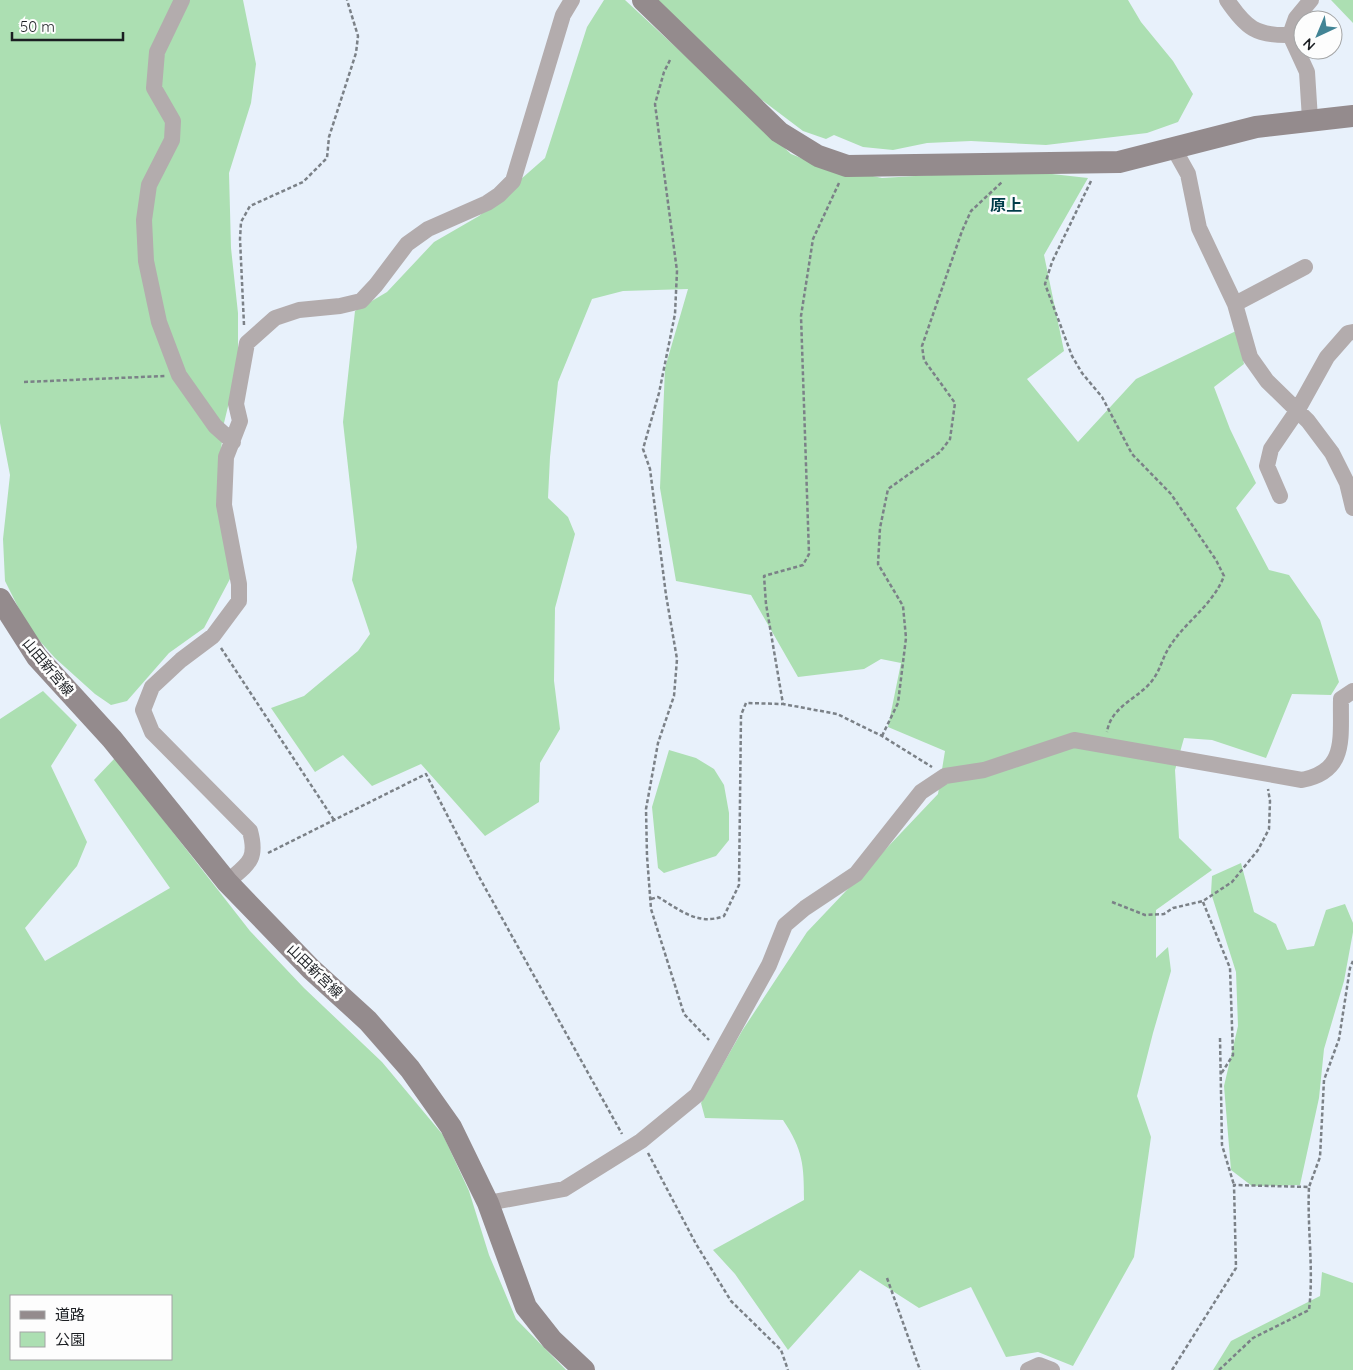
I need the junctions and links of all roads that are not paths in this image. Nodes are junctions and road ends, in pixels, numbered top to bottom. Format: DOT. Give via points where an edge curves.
graph roads {
  1 [pos="182,0"];
  2 [pos="572,0"];
  3 [pos="643,0"];
  4 [pos="1227,0"];
  5 [pos="1311,0"];
  6 [pos="1290,35"];
  7 [pos="1353,116"];
  8 [pos="1310,119"];
  9 [pos="1174,148"];
  10 [pos="1305,267"];
  11 [pos="1235,304"];
  12 [pos="1353,332"];
  13 [pos="1297,411"];
  14 [pos="233,442"];
  15 [pos="1280,496"];
  16 [pos="1353,508"];
  17 [pos="0,598"];
  18 [pos="1353,691"];
  19 [pos="227,882"];
  20 [pos="488,1203"];
  21 [pos="584,1370"];
  22 [pos="1028,1370"];
  23 [pos="1052,1370"];
  1 -- 14 [label="street" via="157,52 154,88 173,121 172,140 149,185 144,220 146,260 158,314 179,376 215,426"];
  2 -- 14 [label="street" via="563,15 513,180 500,195 487,203 428,229 407,244 361,301 299,310 275,318 247,343 236,404 240,421"];
  3 -- 9 [label="main road" via="779,132 818,156 847,166 1119,162"];
  4 -- 6 [label="street" via="1248,26 1268,36"];
  5 -- 6 [label="street" via="1296,18"];
  6 -- 8 [label="street" via="1307,72"];
  7 -- 8 [label="main road"];
  8 -- 9 [label="main road" via="1256,127"];
  9 -- 11 [label="street" via="1188,174 1199,228"];
  10 -- 11 [label="street"];
  11 -- 13 [label="street" via="1250,356 1267,381"];
  12 -- 13 [label="street" via="1348,333 1328,357"];
  13 -- 15 [label="street" via="1271,449 1267,466"];
  13 -- 16 [label="street" via="1332,453 1347,483"];
  14 -- 19 [label="street" via="226,457 224,505 239,584 239,601 213,636 152,687 144,710 152,732 250,831 255,847 249,864"];
  17 -- 19 [label="main road, 山田新宮線" via="37,657 112,739"];
  18 -- 20 [label="street" via="1341,699 1339,753 1333,765 1318,777 1302,780 1074,740 984,770 945,776 921,792 856,874 785,924 768,965 697,1095 635,1144 564,1189"];
  19 -- 20 [label="main road, 山田新宮線" via="311,969 368,1021 410,1069 451,1127"];
  20 -- 21 [label="main road, 山田新宮線" via="526,1307 552,1340"];
  22 -- 23 [label="street" via="1039,1366"];
}
